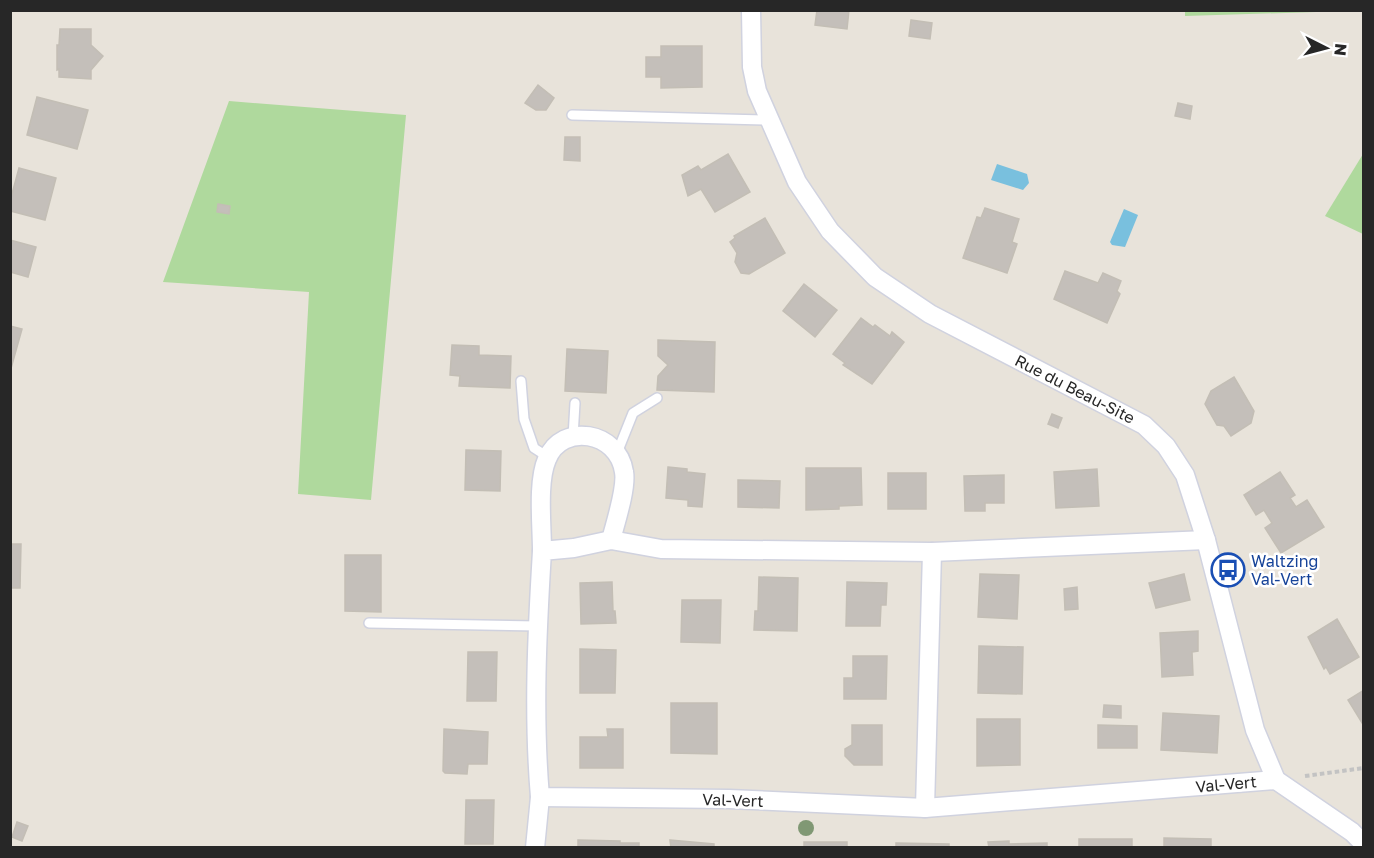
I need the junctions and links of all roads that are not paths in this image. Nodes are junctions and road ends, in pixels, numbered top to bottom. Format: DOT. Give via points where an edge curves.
graph roads {
  1 [pos="750,10"];
  2 [pos="572,116"];
  3 [pos="768,120"];
  4 [pos="521,381"];
  5 [pos="657,398"];
  6 [pos="575,404"];
  7 [pos="573,437"];
  8 [pos="617,453"];
  9 [pos="548,457"];
  10 [pos="611,540"];
  11 [pos="1206,540"];
  12 [pos="542,551"];
  13 [pos="932,552"];
  14 [pos="369,623"];
  15 [pos="538,626"];
  16 [pos="1276,780"];
  17 [pos="540,797"];
  18 [pos="925,808"];
  19 [pos="1364,844"];
  20 [pos="535,848"];
  1 -- 3 [label="street, Rue du Beau-Site" via="752,67"];
  2 -- 3 [label="lane"];
  3 -- 11 [label="street, Rue du Beau-Site" via="797,182 823,221 875,277 930,314 1144,425 1159,439 1185,475"];
  4 -- 9 [label="lane" via="524,419 534,448"];
  5 -- 8 [label="lane" via="633,413"];
  6 -- 7 [label="lane"];
  7 -- 8 [label="street" via="608,442"];
  7 -- 9 [label="street" via="557,442"];
  8 -- 10 [label="street" via="625,474"];
  9 -- 12 [label="street" via="542,475"];
  10 -- 12 [label="street"];
  10 -- 13 [label="street" via="661,549"];
  11 -- 13 [label="street"];
  11 -- 16 [label="street, Rue du Beau-Site" via="1255,730"];
  12 -- 15 [label="street"];
  13 -- 18 [label="street"];
  14 -- 15 [label="lane"];
  15 -- 17 [label="street" via="536,751"];
  16 -- 18 [label="street, Val-Vert"];
  16 -- 19 [label="street"];
  17 -- 18 [label="street, Val-Vert" via="729,799"];
  17 -- 20 [label="street"];
}
